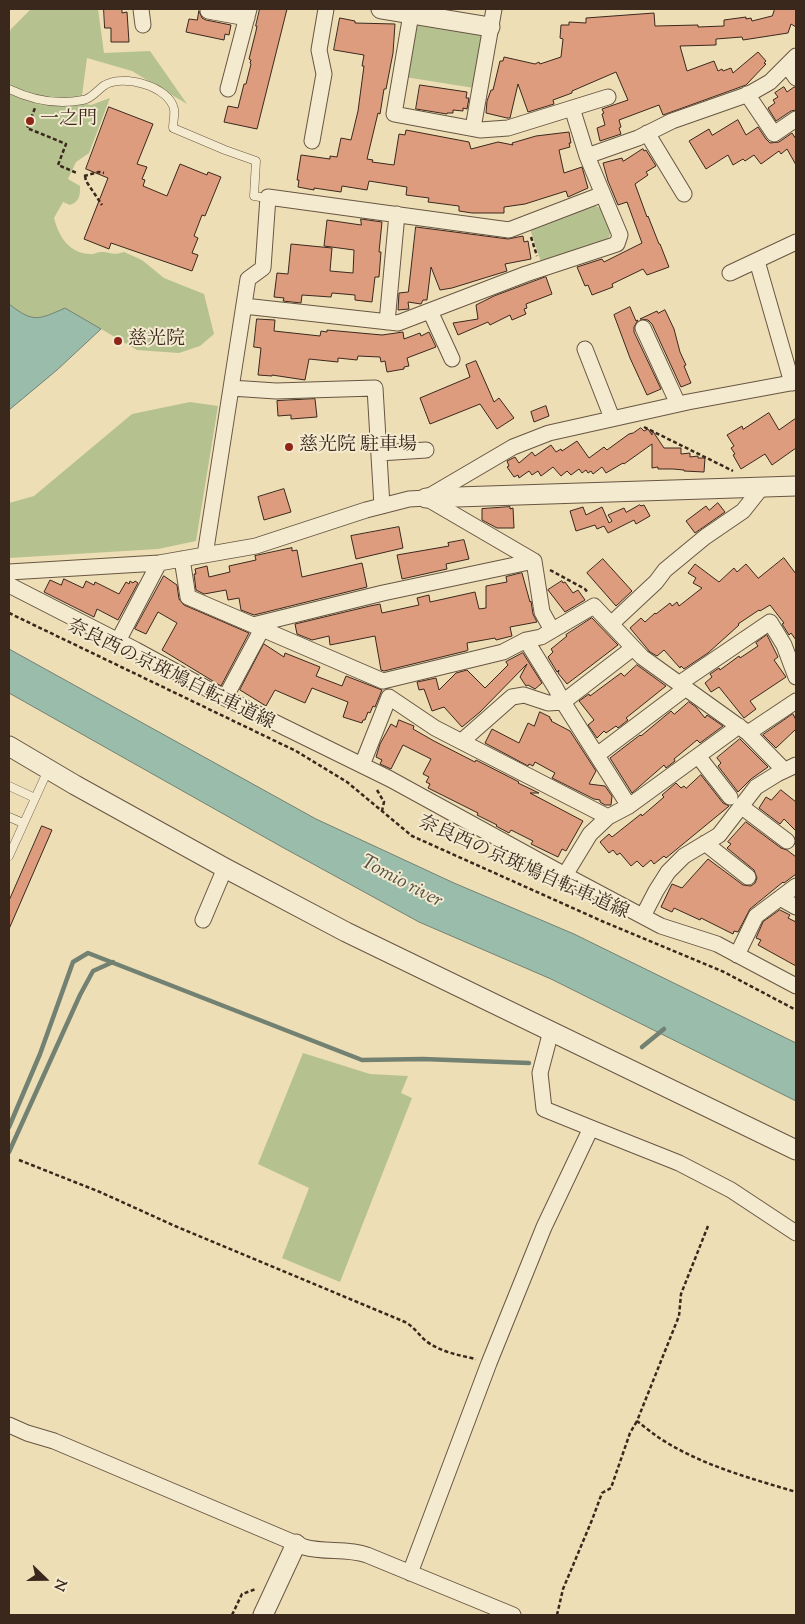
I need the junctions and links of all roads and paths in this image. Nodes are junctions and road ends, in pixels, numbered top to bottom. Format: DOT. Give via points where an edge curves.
graph roads {
  1 [pos="141,9"];
  2 [pos="326,9"];
  3 [pos="381,9"];
  4 [pos="208,11"];
  5 [pos="248,13"];
  6 [pos="411,14"];
  7 [pos="492,18"];
  8 [pos="143,25"];
  9 [pos="792,61"];
  10 [pos="796,78"];
  11 [pos="9,89"];
  12 [pos="228,89"];
  13 [pos="747,94"];
  14 [pos="608,97"];
  15 [pos="572,108"];
  16 [pos="796,119"];
  17 [pos="29,124"];
  18 [pos="472,128"];
  19 [pos="647,133"];
  20 [pos="312,141"];
  21 [pos="587,156"];
  22 [pos="76,173"];
  23 [pos="104,173"];
  24 [pos="603,194"];
  25 [pos="684,194"];
  26 [pos="264,197"];
  27 [pos="102,205"];
  28 [pos="396,214"];
  29 [pos="526,223"];
  30 [pos="796,242"];
  31 [pos="757,260"];
  32 [pos="541,269"];
  33 [pos="730,273"];
  34 [pos="244,306"];
  35 [pos="430,311"];
  36 [pos="387,322"];
  37 [pos="643,328"];
  38 [pos="585,349"];
  39 [pos="452,359"];
  40 [pos="794,383"];
  41 [pos="231,388"];
  42 [pos="678,404"];
  43 [pos="616,417"];
  44 [pos="426,450"];
  45 [pos="379,453"];
  46 [pos="736,473"];
  47 [pos="796,486"];
  48 [pos="762,487"];
  49 [pos="426,498"];
  50 [pos="382,506"];
  51 [pos="204,555"];
  52 [pos="182,559"];
  53 [pos="534,561"];
  54 [pos="159,563"];
  55 [pos="9,572"];
  56 [pos="9,585"];
  57 [pos="594,606"];
  58 [pos="9,613"];
  59 [pos="611,624"];
  60 [pos="258,627"];
  61 [pos="552,630"];
  62 [pos="526,640"];
  63 [pos="118,641"];
  64 [pos="633,648"];
  65 [pos="796,677"];
  66 [pos="683,686"];
  67 [pos="225,698"];
  68 [pos="796,701"];
  69 [pos="563,702"];
  70 [pos="744,730"];
  71 [pos="462,741"];
  72 [pos="9,746"];
  73 [pos="597,755"];
  74 [pos="698,756"];
  75 [pos="362,766"];
  76 [pos="790,768"];
  77 [pos="48,770"];
  78 [pos="9,786"];
  79 [pos="35,798"];
  80 [pos="736,802"];
  81 [pos="629,806"];
  82 [pos="9,817"];
  83 [pos="608,817"];
  84 [pos="23,824"];
  85 [pos="787,842"];
  86 [pos="705,843"];
  87 [pos="9,856"];
  88 [pos="225,868"];
  89 [pos="565,875"];
  90 [pos="748,877"];
  91 [pos="796,886"];
  92 [pos="780,898"];
  93 [pos="796,907"];
  94 [pos="643,916"];
  95 [pos="203,920"];
  96 [pos="737,955"];
  97 [pos="796,986"];
  98 [pos="796,1010"];
  99 [pos="551,1031"];
  100 [pos="591,1128"];
  101 [pos="796,1150"];
  102 [pos="19,1160"];
  103 [pos="708,1226"];
  104 [pos="796,1233"];
  105 [pos="489,1363"];
  106 [pos="637,1421"];
  107 [pos="9,1425"];
  108 [pos="796,1492"];
  109 [pos="296,1544"];
  110 [pos="410,1573"];
  111 [pos="258,1589"];
  112 [pos="232,1615"];
  113 [pos="263,1615"];
  114 [pos="513,1615"];
  115 [pos="557,1615"];
  1 -- 8 [label="street"];
  2 -- 20 [label="street" via="319,50 324,74"];
  3 -- 6 [label="street"];
  4 -- 5 [label="street"];
  5 -- 12 [label="street"];
  6 -- 7 [label="street"];
  6 -- 18 [label="street" via="394,114"];
  7 -- 18 [label="street"];
  9 -- 10 [label="street"];
  9 -- 13 [label="street" via="770,82"];
  11 -- 26 [label="lane" via="38,100 67,102 86,100 106,84 122,81 147,84 159,90 170,102 174,110 173,128 256,161 254,196"];
  13 -- 16 [label="street" via="774,134"];
  13 -- 19 [label="street" via="672,120"];
  14 -- 15 [label="street"];
  15 -- 18 [label="street" via="508,128"];
  15 -- 21 [label="street"];
  17 -- 22 [label="path" via="27,128 66,144 58,165"];
  19 -- 21 [label="street"];
  19 -- 25 [label="street"];
  21 -- 24 [label="street"];
  23 -- 27 [label="path" via="84,176"];
  24 -- 29 [label="street"];
  24 -- 32 [label="street" via="620,236 617,244"];
  26 -- 28 [label="street"];
  26 -- 34 [label="street" via="263,268 248,279"];
  28 -- 29 [label="street" via="509,230"];
  28 -- 36 [label="street"];
  29 -- 32 [label="path"];
  30 -- 31 [label="street"];
  31 -- 33 [label="street"];
  31 -- 40 [label="street"];
  32 -- 35 [label="street"];
  34 -- 36 [label="street"];
  34 -- 41 [label="street"];
  35 -- 36 [label="street" via="398,323"];
  35 -- 39 [label="street"];
  37 -- 42 [label="street"];
  38 -- 43 [label="street"];
  40 -- 42 [label="street"];
  41 -- 45 [label="street" via="276,391 374,388"];
  41 -- 51 [label="street" via="225,453"];
  42 -- 43 [label="street"];
  43 -- 46 [label="path"];
  43 -- 49 [label="street" via="549,433 513,447"];
  44 -- 45 [label="street"];
  45 -- 50 [label="street"];
  47 -- 48 [label="street"];
  48 -- 49 [label="street"];
  48 -- 59 [label="street" via="743,511 664,570 656,582"];
  49 -- 50 [label="street"];
  49 -- 53 [label="street"];
  50 -- 51 [label="street" via="256,546"];
  51 -- 52 [label="street"];
  52 -- 54 [label="street"];
  52 -- 60 [label="street" via="188,597"];
  53 -- 57 [label="path" via="585,589"];
  53 -- 60 [label="street" via="383,593"];
  53 -- 61 [label="street" via="542,612"];
  54 -- 55 [label="street"];
  54 -- 63 [label="street"];
  56 -- 63 [label="street"];
  57 -- 59 [label="street"];
  57 -- 61 [label="street"];
  58 -- 98 [label="path, 奈良西の京斑鳩自転車道線" via="296,751 346,782 412,836 724,972"];
  59 -- 64 [label="street"];
  60 -- 62 [label="street" via="383,681 503,652"];
  60 -- 67 [label="street"];
  61 -- 62 [label="street" via="541,637"];
  62 -- 69 [label="street"];
  63 -- 67 [label="street"];
  64 -- 66 [label="street"];
  64 -- 69 [label="street"];
  65 -- 66 [label="street" via="784,645 770,622"];
  66 -- 70 [label="street"];
  66 -- 73 [label="street"];
  67 -- 75 [label="street"];
  68 -- 70 [label="street"];
  69 -- 71 [label="street" via="548,704 524,695 512,697"];
  69 -- 73 [label="street"];
  70 -- 74 [label="street"];
  70 -- 76 [label="street"];
  71 -- 75 [label="street" via="435,728 388,697"];
  71 -- 83 [label="street"];
  72 -- 77 [label="street"];
  73 -- 81 [label="street"];
  74 -- 80 [label="street"];
  74 -- 81 [label="street"];
  75 -- 89 [label="street"];
  76 -- 80 [label="street"];
  77 -- 79 [label="lane"];
  77 -- 88 [label="street"];
  78 -- 79 [label="lane"];
  79 -- 84 [label="lane"];
  80 -- 85 [label="street"];
  80 -- 86 [label="street" via="719,835"];
  81 -- 83 [label="street"];
  82 -- 84 [label="lane"];
  83 -- 89 [label="street" via="590,834"];
  84 -- 87 [label="lane"];
  86 -- 90 [label="street"];
  86 -- 94 [label="street" via="684,856 668,872"];
  88 -- 95 [label="street"];
  88 -- 99 [label="street" via="346,932"];
  89 -- 94 [label="street"];
  91 -- 92 [label="street"];
  92 -- 93 [label="street"];
  92 -- 96 [label="street" via="756,916"];
  94 -- 96 [label="street"];
  96 -- 97 [label="street"];
  99 -- 100 [label="street" via="540,1073 544,1109"];
  99 -- 101 [label="street"];
  100 -- 104 [label="street" via="678,1163 731,1190"];
  100 -- 105 [label="street" via="544,1227"];
  102 -- 105 [label="path" via="406,1322 428,1342 444,1351"];
  103 -- 106 [label="path" via="681,1294 679,1316"];
  105 -- 110 [label="street"];
  106 -- 108 [label="path" via="683,1451"];
  106 -- 115 [label="path" via="611,1488 602,1493 563,1590"];
  107 -- 109 [label="street"];
  109 -- 110 [label="street" via="312,1550 357,1552"];
  109 -- 113 [label="street"];
  110 -- 114 [label="street"];
  111 -- 112 [label="path" via="242,1594"];
}
